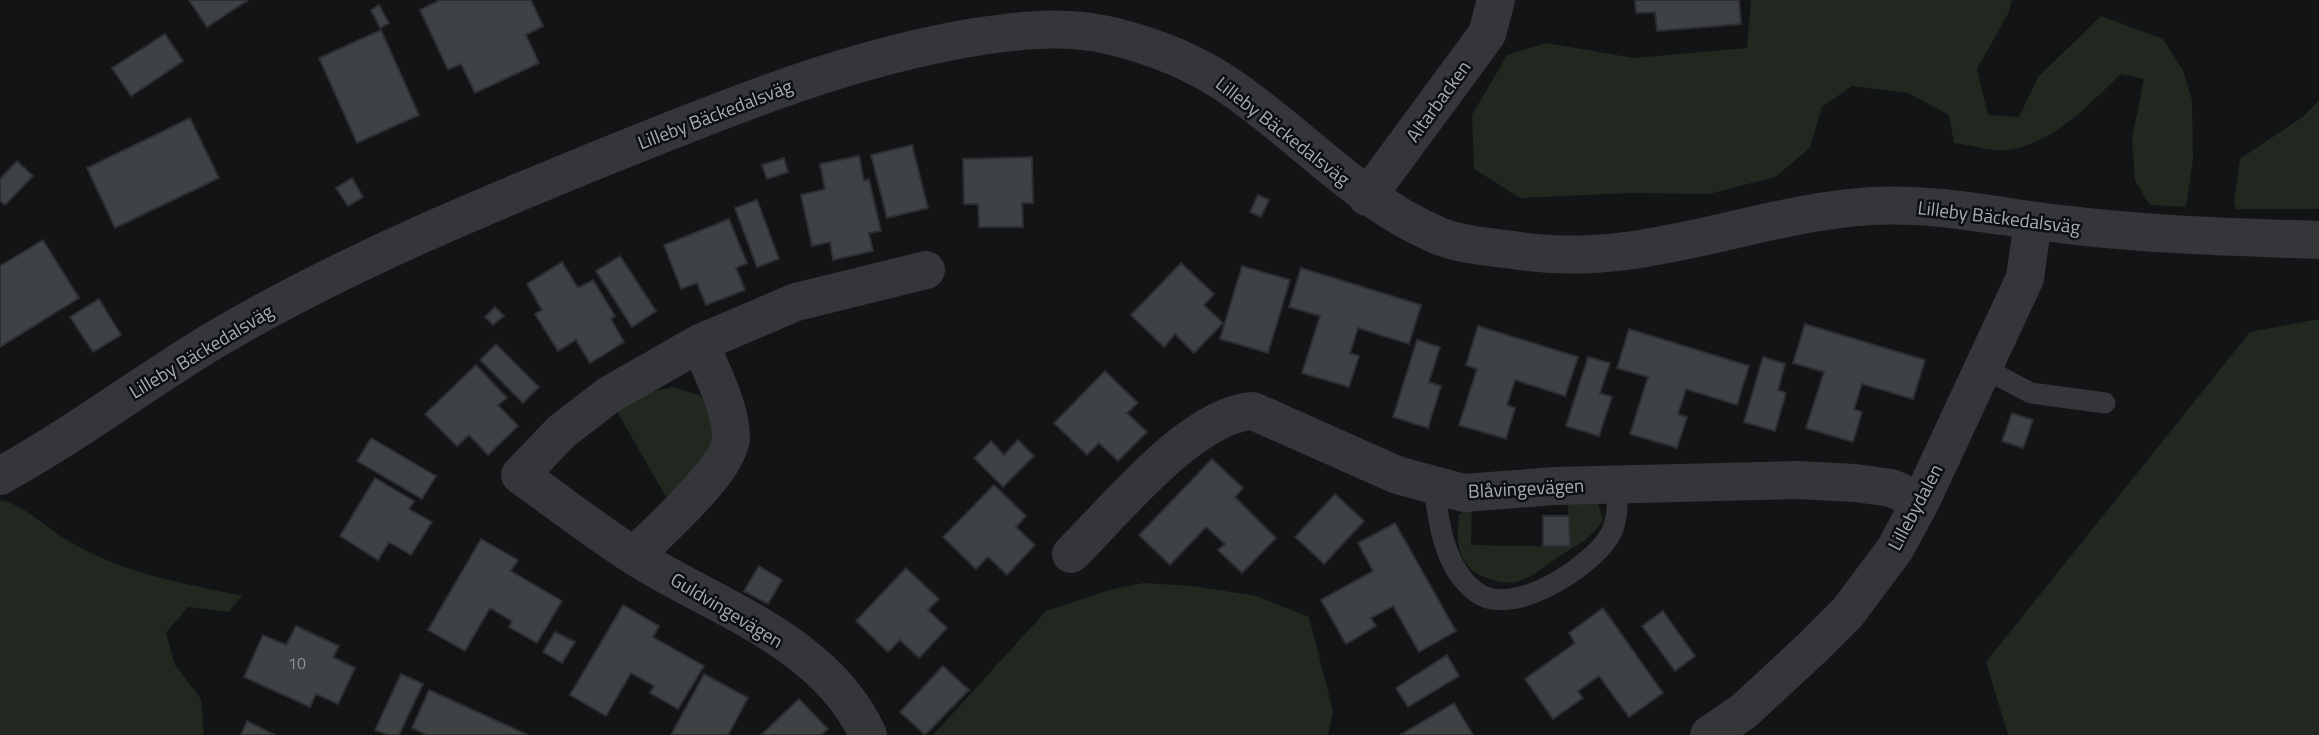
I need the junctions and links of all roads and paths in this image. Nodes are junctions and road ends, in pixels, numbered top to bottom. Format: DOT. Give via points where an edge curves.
graph roads {
  1 [pos="1496,0"];
  2 [pos="1367,197"];
  3 [pos="2033,221"];
  4 [pos="2319,240"];
  5 [pos="926,270"];
  6 [pos="699,343"];
  7 [pos="1983,368"];
  8 [pos="2105,403"];
  9 [pos="0,476"];
  10 [pos="1434,485"];
  11 [pos="1616,485"];
  12 [pos="1921,501"];
  13 [pos="1072,554"];
  14 [pos="634,556"];
  15 [pos="868,735"];
  16 [pos="1709,735"];
  1 -- 2 [label="street, Altarbacken" via="1487,34"];
  2 -- 3 [label="street, Lilleby Bäckedalsväg" via="1446,239 1522,252 1588,256 1638,252 1868,206 1938,206"];
  2 -- 9 [label="street, Lilleby Bäckedalsväg" via="1226,84 1146,44 1089,30 1024,29 921,46 737,104 485,206 339,272 211,342"];
  3 -- 4 [label="street, Lilleby Bäckedalsväg"];
  3 -- 7 [label="street, Lillebydalen" via="2025,278"];
  5 -- 6 [label="street, Guldvingevägen" via="796,302"];
  6 -- 14 [label="street" via="728,419 730,448 715,471"];
  6 -- 14 [label="street, Guldvingevägen" via="608,395 562,431 520,475"];
  7 -- 8 [label="lane" via="2031,393"];
  7 -- 12 [label="street, Lillebydalen"];
  10 -- 11 [label="street, Blåvingevägen" via="1464,493"];
  10 -- 11 [label="lane" via="1444,541 1456,572 1478,594 1508,598 1534,595 1597,552 1611,535 1618,503"];
  10 -- 13 [label="street, Blåvingevägen" via="1397,475 1253,411 1237,412 1185,441"];
  11 -- 12 [label="street, Blåvingevägen" via="1855,482 1891,488"];
  12 -- 16 [label="street, Lillebydalen" via="1895,549 1848,612 1744,711"];
  14 -- 15 [label="street, Guldvingevägen" via="761,626 836,687"];
}
